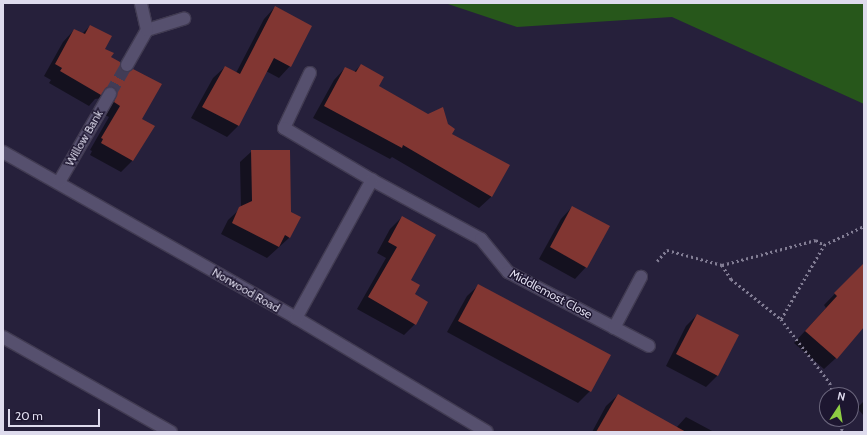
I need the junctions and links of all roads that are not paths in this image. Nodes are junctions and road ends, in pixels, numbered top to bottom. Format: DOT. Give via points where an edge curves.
graph roads {
  1 [pos="141,3"];
  2 [pos="184,19"];
  3 [pos="147,30"];
  4 [pos="127,65"];
  5 [pos="310,73"];
  6 [pos="110,94"];
  7 [pos="3,152"];
  8 [pos="372,180"];
  9 [pos="59,182"];
  10 [pos="641,277"];
  11 [pos="296,318"];
  12 [pos="614,328"];
  13 [pos="3,337"];
  14 [pos="649,346"];
  15 [pos="171,432"];
  16 [pos="487,432"];
  1 -- 3 [label="street"];
  2 -- 3 [label="street"];
  3 -- 4 [label="street"];
  5 -- 8 [label="street, Middlemost Close" via="284,128"];
  6 -- 9 [label="street, Willow Bank"];
  7 -- 9 [label="street, Norwood Road"];
  8 -- 11 [label="street"];
  8 -- 12 [label="street, Middlemost Close" via="481,240 508,272"];
  9 -- 11 [label="street, Norwood Road"];
  10 -- 12 [label="street"];
  11 -- 16 [label="street, Norwood Road"];
  12 -- 14 [label="street, Middlemost Close"];
  13 -- 15 [label="street"];
}
